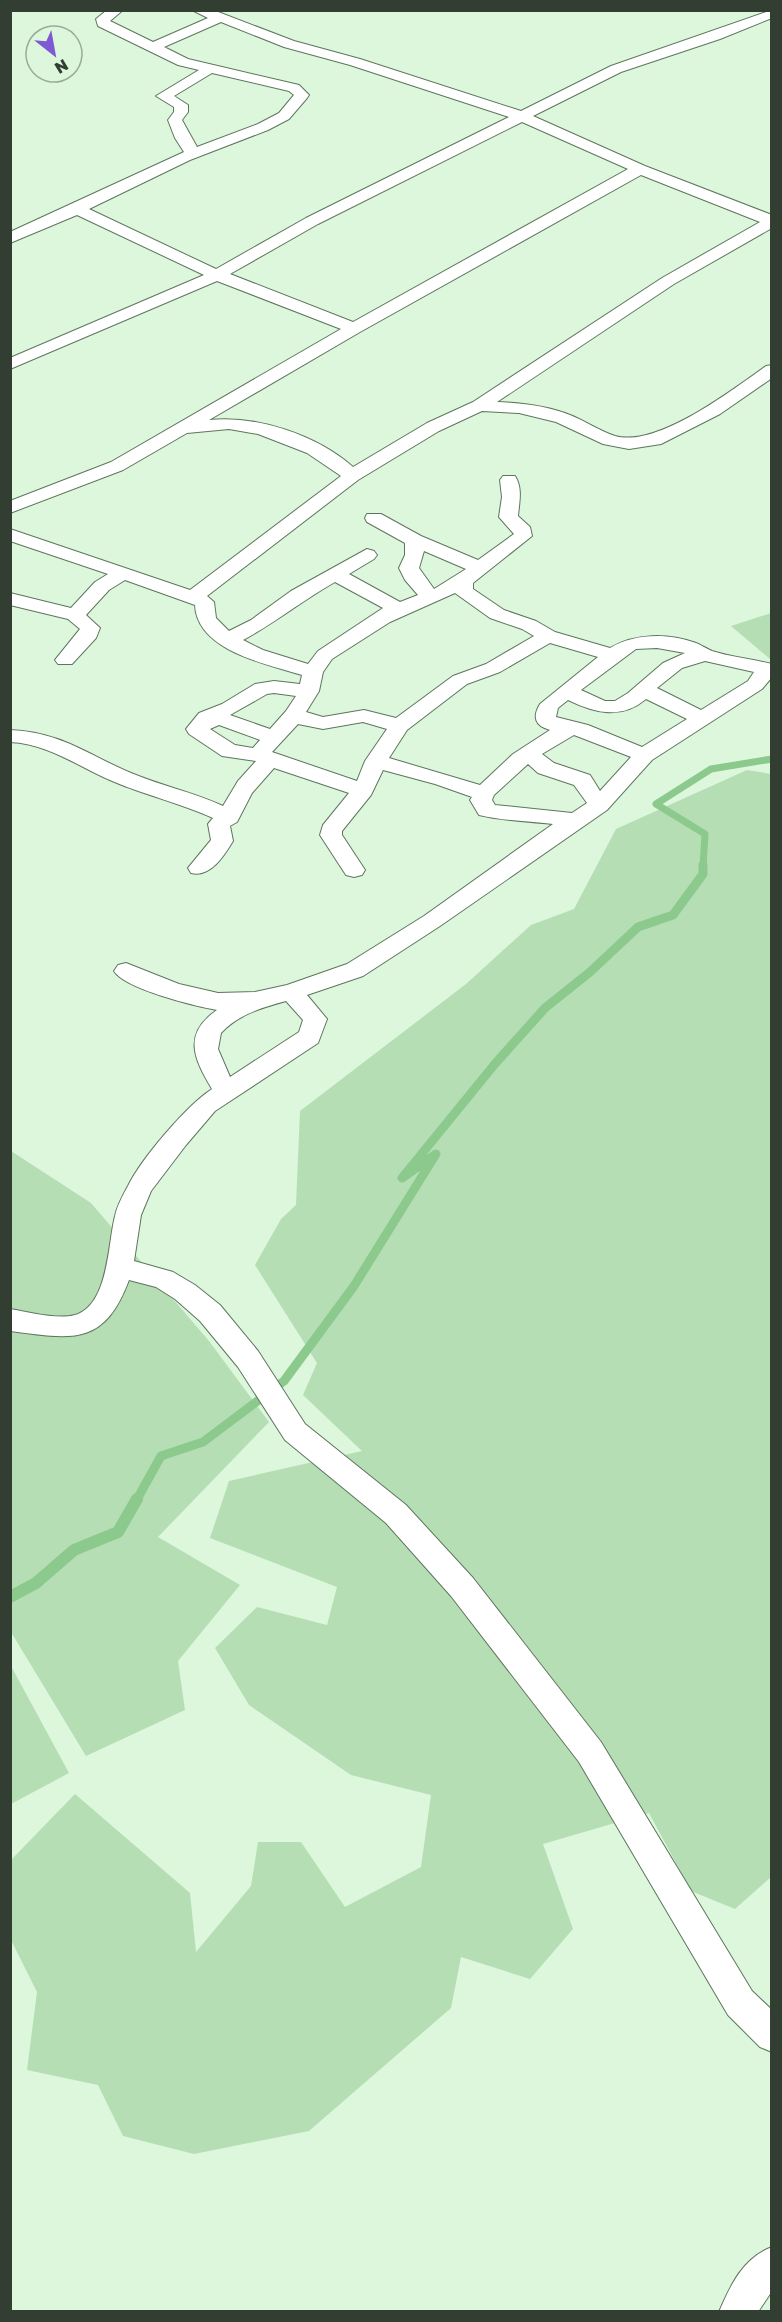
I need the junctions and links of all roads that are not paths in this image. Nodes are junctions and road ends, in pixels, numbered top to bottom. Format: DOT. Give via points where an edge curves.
graph roads {
  1 [pos="117,10"];
  2 [pos="198,10"];
  3 [pos="771,13"];
  4 [pos="220,18"];
  5 [pos="153,48"];
  6 [pos="207,68"];
  7 [pos="520,116"];
  8 [pos="195,154"];
  9 [pos="640,169"];
  10 [pos="77,209"];
  11 [pos="771,221"];
  12 [pos="10,238"];
  13 [pos="217,275"];
  14 [pos="354,328"];
  15 [pos="10,364"];
  16 [pos="767,380"];
  17 [pos="480,406"];
  18 [pos="177,430"];
  19 [pos="352,476"];
  20 [pos="509,480"];
  21 [pos="10,495"];
  22 [pos="31,501"];
  23 [pos="10,508"];
  24 [pos="374,518"];
  25 [pos="10,535"];
  26 [pos="414,540"];
  27 [pos="367,555"];
  28 [pos="480,568"];
  29 [pos="122,574"];
  30 [pos="335,574"];
  31 [pos="463,581"];
  32 [pos="193,597"];
  33 [pos="431,598"];
  34 [pos="10,599"];
  35 [pos="384,610"];
  36 [pos="75,615"];
  37 [pos="548,636"];
  38 [pos="228,640"];
  39 [pos="705,655"];
  40 [pos="613,656"];
  41 [pos="65,660"];
  42 [pos="769,669"];
  43 [pos="311,682"];
  44 [pos="566,691"];
  45 [pos="646,691"];
  46 [pos="294,715"];
  47 [pos="702,718"];
  48 [pos="399,726"];
  49 [pos="196,729"];
  50 [pos="572,729"];
  51 [pos="10,736"];
  52 [pos="274,738"];
  53 [pos="644,755"];
  54 [pos="264,757"];
  55 [pos="523,758"];
  56 [pos="376,761"];
  57 [pos="498,776"];
  58 [pos="531,779"];
  59 [pos="582,780"];
  60 [pos="363,789"];
  61 [pos="482,794"];
  62 [pos="598,805"];
  63 [pos="230,817"];
  64 [pos="574,820"];
  65 [pos="199,868"];
  66 [pos="354,870"];
  67 [pos="126,971"];
  68 [pos="291,992"];
  69 [pos="249,1001"];
  70 [pos="225,1091"];
  71 [pos="120,1267"];
  72 [pos="10,1320"];
  73 [pos="771,2036"];
  74 [pos="771,2265"];
  75 [pos="738,2312"];
  1 -- 5 [label="street" via="103,19 104,23"];
  2 -- 4 [label="street"];
  3 -- 7 [label="street" via="730,22 715,36 616,69"];
  4 -- 5 [label="street"];
  4 -- 7 [label="street" via="289,44"];
  5 -- 6 [label="street"];
  6 -- 8 [label="street" via="205,73 163,96 181,105 175,120 177,128 185,146"];
  6 -- 8 [label="street" via="285,85 302,95 275,120"];
  7 -- 9 [label="street"];
  7 -- 13 [label="street" via="312,221"];
  8 -- 10 [label="street"];
  9 -- 11 [label="street"];
  9 -- 14 [label="street"];
  10 -- 12 [label="street"];
  10 -- 13 [label="street"];
  11 -- 17 [label="street" via="668,281"];
  13 -- 14 [label="street"];
  13 -- 15 [label="street"];
  14 -- 18 [label="street"];
  16 -- 17 [label="street" via="655,440 629,444 609,440 562,418 519,408"];
  17 -- 19 [label="street" via="433,427"];
  18 -- 19 [label="street" via="232,424 254,427 332,458"];
  18 -- 22 [label="street" via="117,466"];
  19 -- 32 [label="street"];
  20 -- 28 [label="street" via="508,517 525,533"];
  21 -- 22 [label="street"];
  22 -- 23 [label="street"];
  24 -- 26 [label="street"];
  25 -- 29 [label="street"];
  26 -- 28 [label="street"];
  26 -- 33 [label="street" via="415,555 409,568"];
  27 -- 30 [label="street"];
  28 -- 31 [label="street"];
  29 -- 32 [label="street"];
  29 -- 36 [label="street" via="96,591"];
  30 -- 35 [label="street"];
  30 -- 38 [label="street"];
  31 -- 33 [label="street"];
  31 -- 37 [label="street" via="463,591 478,603"];
  32 -- 38 [label="street" via="204,602 208,622"];
  33 -- 35 [label="street"];
  34 -- 36 [label="street"];
  35 -- 43 [label="street" via="332,649"];
  36 -- 41 [label="street" via="86,622 89,634"];
  37 -- 40 [label="street"];
  37 -- 48 [label="street" via="493,668 460,680"];
  38 -- 43 [label="street"];
  39 -- 40 [label="street" via="689,647 657,642 631,644"];
  39 -- 42 [label="street"];
  39 -- 45 [label="street" via="685,658 659,675"];
  40 -- 44 [label="street"];
  42 -- 47 [label="street" via="755,685"];
  43 -- 46 [label="street"];
  43 -- 49 [label="street" via="262,688 206,717"];
  44 -- 45 [label="street" via="605,707 633,701"];
  44 -- 50 [label="street" via="550,704 544,716 551,724"];
  45 -- 47 [label="street"];
  46 -- 48 [label="street" via="323,723 364,716"];
  46 -- 52 [label="street"];
  47 -- 53 [label="street"];
  48 -- 56 [label="street"];
  49 -- 52 [label="street" via="221,719"];
  49 -- 54 [label="street" via="229,751"];
  50 -- 53 [label="street"];
  50 -- 55 [label="street"];
  51 -- 63 [label="street" via="31,737 74,752 121,777"];
  52 -- 54 [label="street"];
  53 -- 62 [label="street"];
  54 -- 60 [label="street"];
  54 -- 63 [label="street" via="232,806"];
  55 -- 57 [label="street"];
  55 -- 58 [label="street"];
  55 -- 59 [label="street"];
  56 -- 60 [label="street"];
  56 -- 61 [label="street"];
  57 -- 58 [label="street"];
  57 -- 61 [label="street"];
  58 -- 59 [label="street"];
  59 -- 62 [label="street"];
  60 -- 66 [label="street" via="331,830"];
  61 -- 64 [label="street" via="487,810"];
  62 -- 64 [label="street"];
  63 -- 65 [label="street" via="219,824 222,841"];
  64 -- 68 [label="street" via="432,921 355,970"];
  67 -- 69 [label="street" via="207,1001"];
  68 -- 69 [label="street"];
  68 -- 70 [label="street" via="315,1019 309,1037"];
  69 -- 70 [label="street" via="215,1023 207,1035 204,1052"];
  70 -- 71 [label="street" via="206,1105 140,1187 128,1215"];
  71 -- 72 [label="street" via="112,1293 81,1324"];
  71 -- 73 [label="street" via="164,1280 210,1313 248,1359 295,1432 396,1514 462,1587 590,1752 740,2003"];
  74 -- 75 [label="street" via="753,2283"];
}
